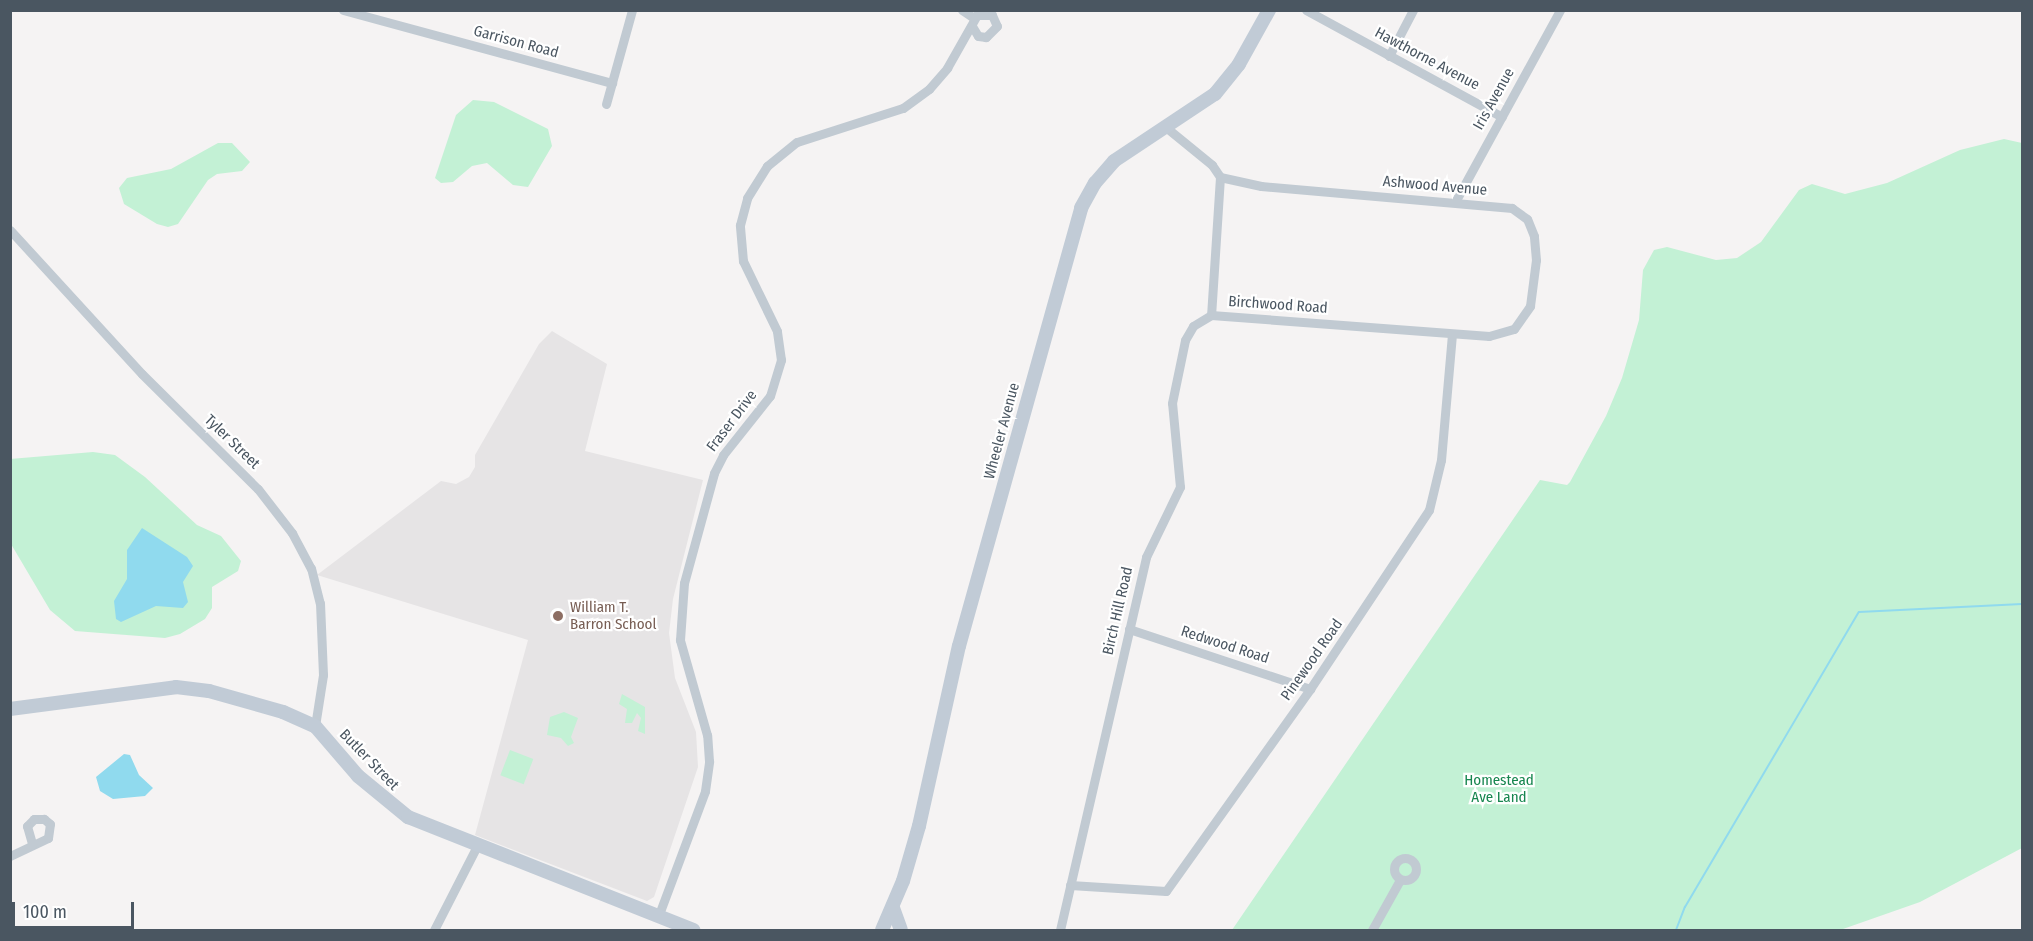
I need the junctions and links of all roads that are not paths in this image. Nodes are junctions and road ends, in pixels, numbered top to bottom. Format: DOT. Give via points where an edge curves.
graph roads {
  1 [pos="344,10"];
  2 [pos="632,10"];
  3 [pos="962,10"];
  4 [pos="1269,10"];
  5 [pos="1306,10"];
  6 [pos="1413,10"];
  7 [pos="1560,10"];
  8 [pos="1389,56"];
  9 [pos="612,83"];
  10 [pos="606,104"];
  11 [pos="1502,117"];
  12 [pos="1168,129"];
  13 [pos="1220,177"];
  14 [pos="1455,202"];
  15 [pos="10,230"];
  16 [pos="1211,315"];
  17 [pos="1514,329"];
  18 [pos="1452,334"];
  19 [pos="1129,629"];
  20 [pos="1310,689"];
  21 [pos="10,709"];
  22 [pos="315,726"];
  23 [pos="32,844"];
  24 [pos="477,846"];
  25 [pos="10,856"];
  26 [pos="1400,880"];
  27 [pos="1070,885"];
  28 [pos="893,908"];
  29 [pos="658,916"];
  30 [pos="434,930"];
  31 [pos="693,930"];
  32 [pos="882,930"];
  33 [pos="900,930"];
  34 [pos="1060,930"];
  35 [pos="1372,930"];
  1 -- 9 [label="street, Garrison Road"];
  2 -- 9 [label="street"];
  3 -- 29 [label="street, Fraser Drive" via="973,22 940,78 922,95 891,112 797,142 767,165 747,198 740,225 741,252 749,280 777,331 780,369 770,396 718,464 684,583 680,640 707,735 710,761 705,791"];
  4 -- 12 [label="street, Wheeler Avenue" via="1228,80 1201,106"];
  5 -- 8 [label="street, Hawthorne Avenue"];
  6 -- 8 [label="street"];
  7 -- 11 [label="street, Iris Avenue"];
  8 -- 11 [label="street, Hawthorne Avenue"];
  9 -- 10 [label="street"];
  11 -- 14 [label="street, Iris Avenue"];
  12 -- 13 [label="street" via="1212,165"];
  12 -- 28 [label="street, Wheeler Avenue" via="1107,168 1078,217 959,646 937,753"];
  13 -- 14 [label="street, Ashwood Avenue" via="1261,186"];
  13 -- 16 [label="street, Birchwood Road"];
  14 -- 17 [label="street, Ashwood Avenue" via="1512,208 1531,227 1534,279 1527,314"];
  15 -- 22 [label="street, Tyler Street" via="142,374 258,489 287,525 311,568 320,603 323,675"];
  16 -- 18 [label="street, Birchwood Road"];
  16 -- 19 [label="street, Birch Hill Road" via="1193,326 1181,358 1171,420 1180,487 1150,545"];
  17 -- 18 [label="street, Birchwood Road" via="1489,336"];
  18 -- 20 [label="street, Pinewood Road" via="1442,460 1430,510"];
  19 -- 20 [label="street, Redwood Road"];
  19 -- 27 [label="street, Birch Hill Road"];
  20 -- 27 [label="street, Pinewood Road" via="1166,891"];
  21 -- 22 [label="street" via="176,687 243,700"];
  22 -- 24 [label="street, Butler Street" via="344,762 397,810"];
  23 -- 25 [label="street"];
  24 -- 29 [label="street, Butler Street"];
  24 -- 30 [label="street"];
  26 -- 35 [label="street"];
  27 -- 34 [label="street, Birch Hill Road"];
  28 -- 32 [label="street, Wheeler Avenue"];
  28 -- 33 [label="street"];
  29 -- 31 [label="street, Butler Street"];
}
